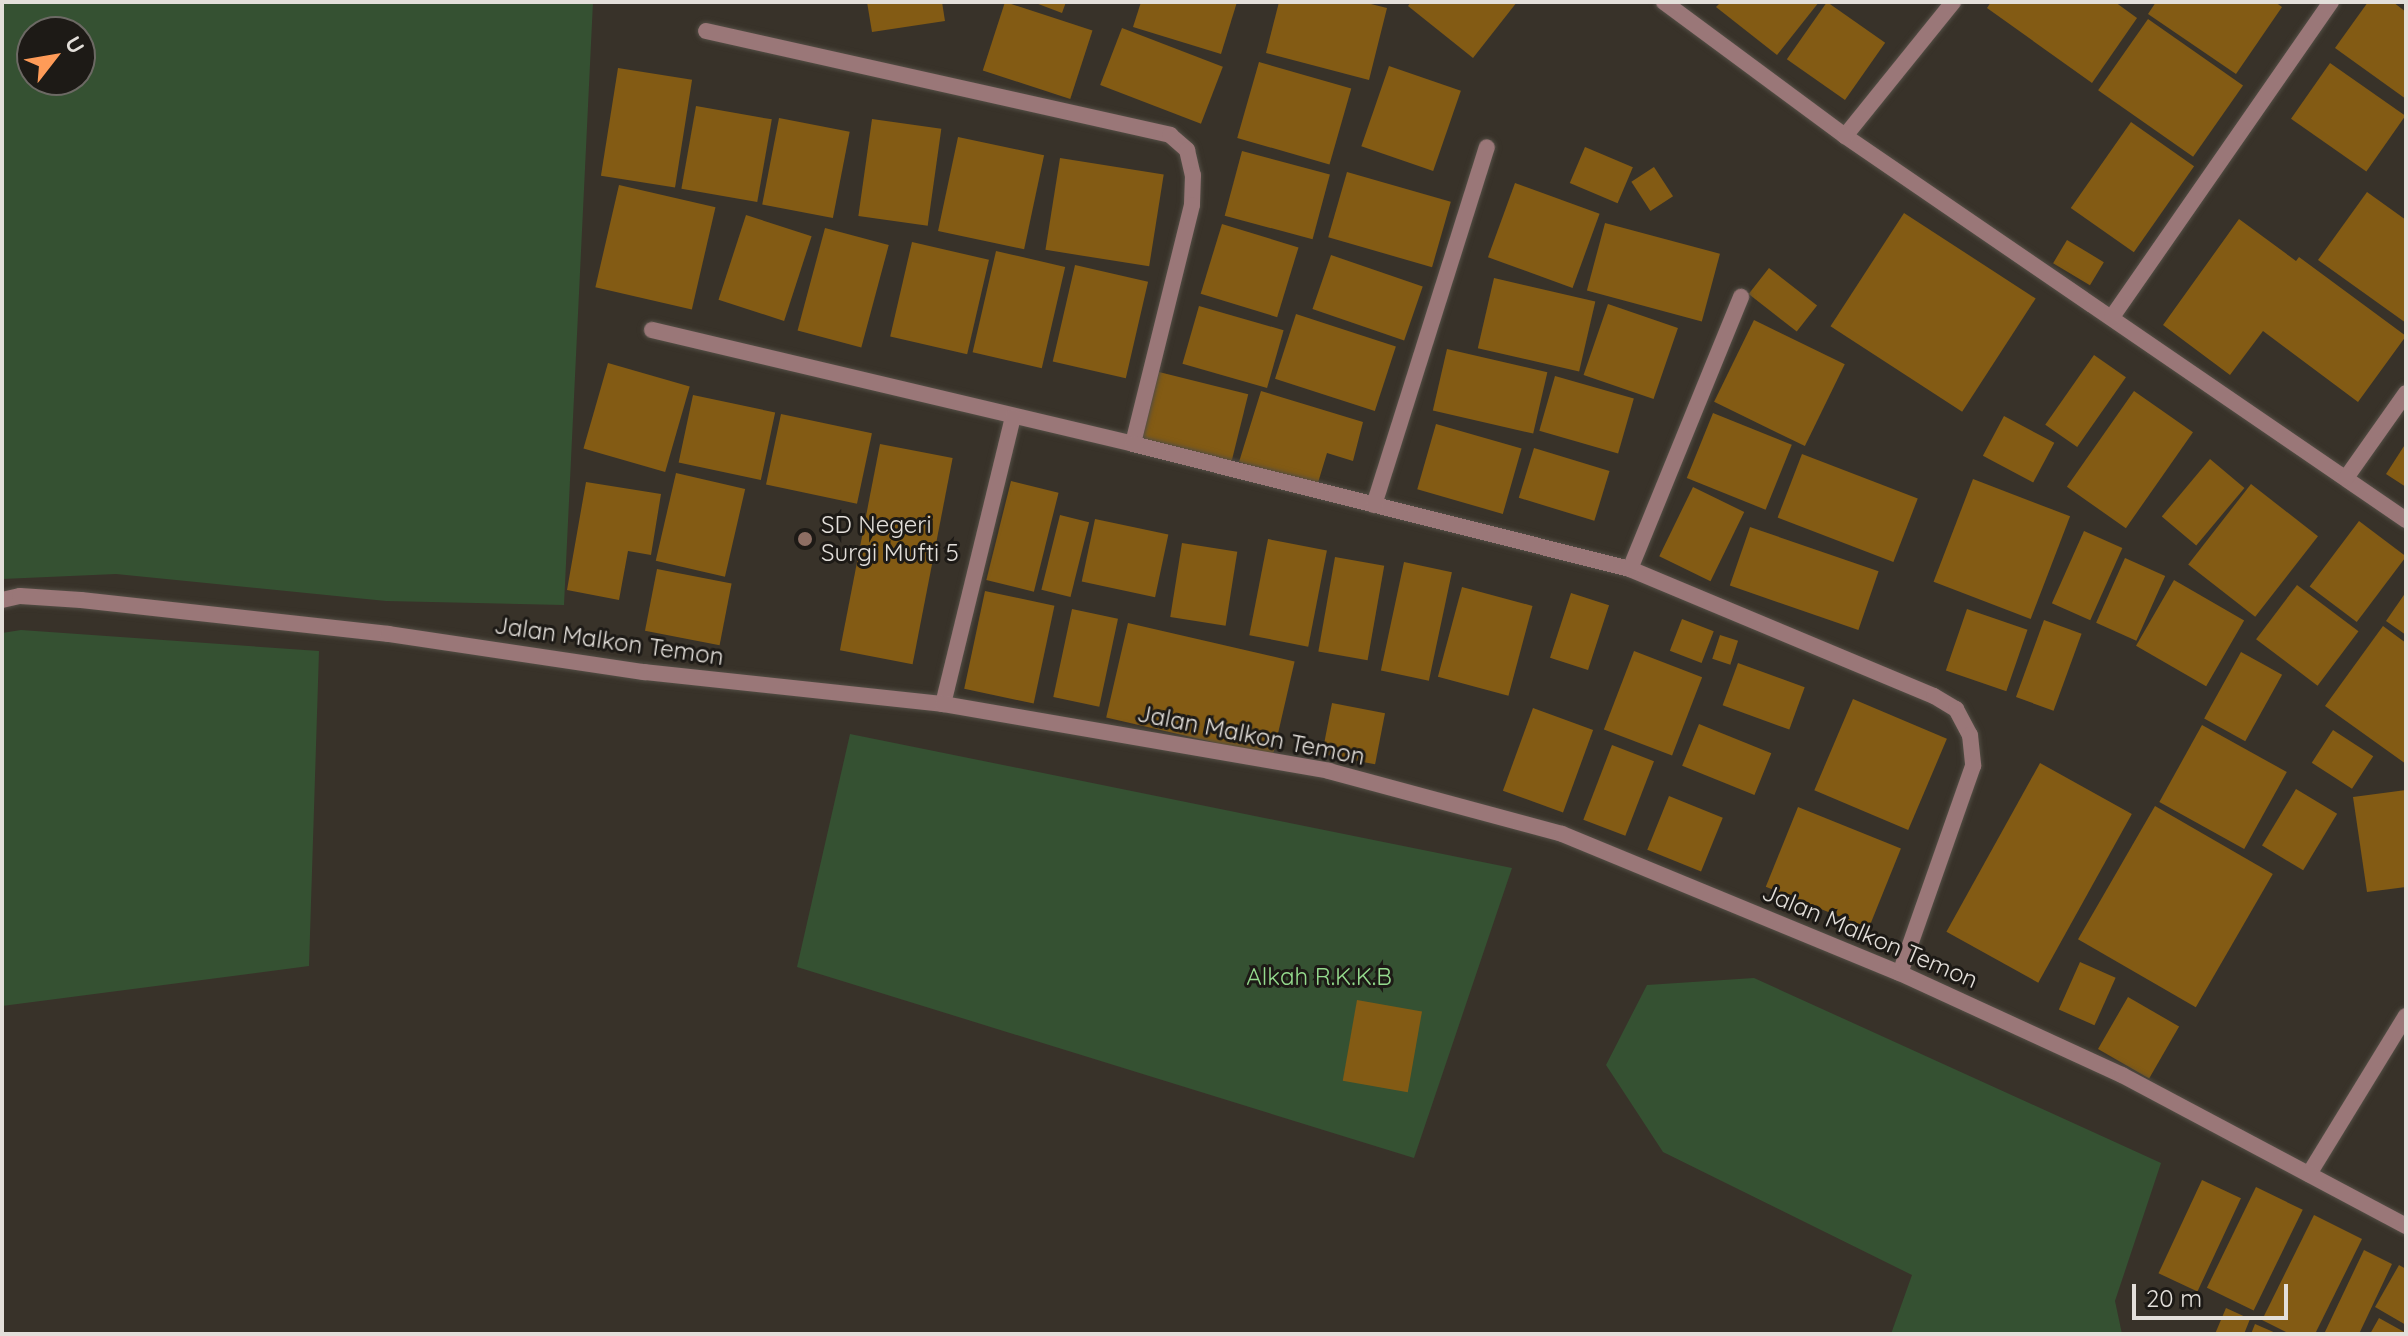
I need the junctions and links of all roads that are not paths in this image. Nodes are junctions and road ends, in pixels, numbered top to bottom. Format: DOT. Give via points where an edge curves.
graph roads {
  1 [pos="1664,2"];
  2 [pos="1953,2"];
  3 [pos="2331,2"];
  4 [pos="706,31"];
  5 [pos="1845,136"];
  6 [pos="1487,147"];
  7 [pos="1741,297"];
  8 [pos="2112,317"];
  9 [pos="652,330"];
  10 [pos="2406,393"];
  11 [pos="1013,417"];
  12 [pos="1133,444"];
  13 [pos="2346,478"];
  14 [pos="1374,505"];
  15 [pos="2406,520"];
  16 [pos="1630,569"];
  17 [pos="2,600"];
  18 [pos="943,704"];
  19 [pos="1900,973"];
  20 [pos="2406,1016"];
  21 [pos="2309,1174"];
  22 [pos="2406,1226"];
  1 -- 5 [label="street"];
  2 -- 5 [label="street"];
  3 -- 8 [label="street"];
  4 -- 12 [label="street" via="1170,135 1187,150 1192,205"];
  5 -- 8 [label="street"];
  6 -- 14 [label="street"];
  7 -- 16 [label="street"];
  8 -- 13 [label="street"];
  9 -- 11 [label="street"];
  10 -- 13 [label="street"];
  11 -- 12 [label="street"];
  11 -- 18 [label="street"];
  12 -- 14 [label="street"];
  13 -- 15 [label="street"];
  14 -- 16 [label="street"];
  16 -- 19 [label="street" via="1956,709 1970,735 1973,766"];
  17 -- 18 [label="street, Jalan Malkon Temon" via="81,600 389,634 644,672"];
  18 -- 19 [label="street, Jalan Malkon Temon" via="1329,771 1562,834"];
  19 -- 21 [label="street, Jalan Malkon Temon" via="2122,1075"];
  20 -- 21 [label="street"];
  21 -- 22 [label="street, Jalan Malkon Temon"];
}
